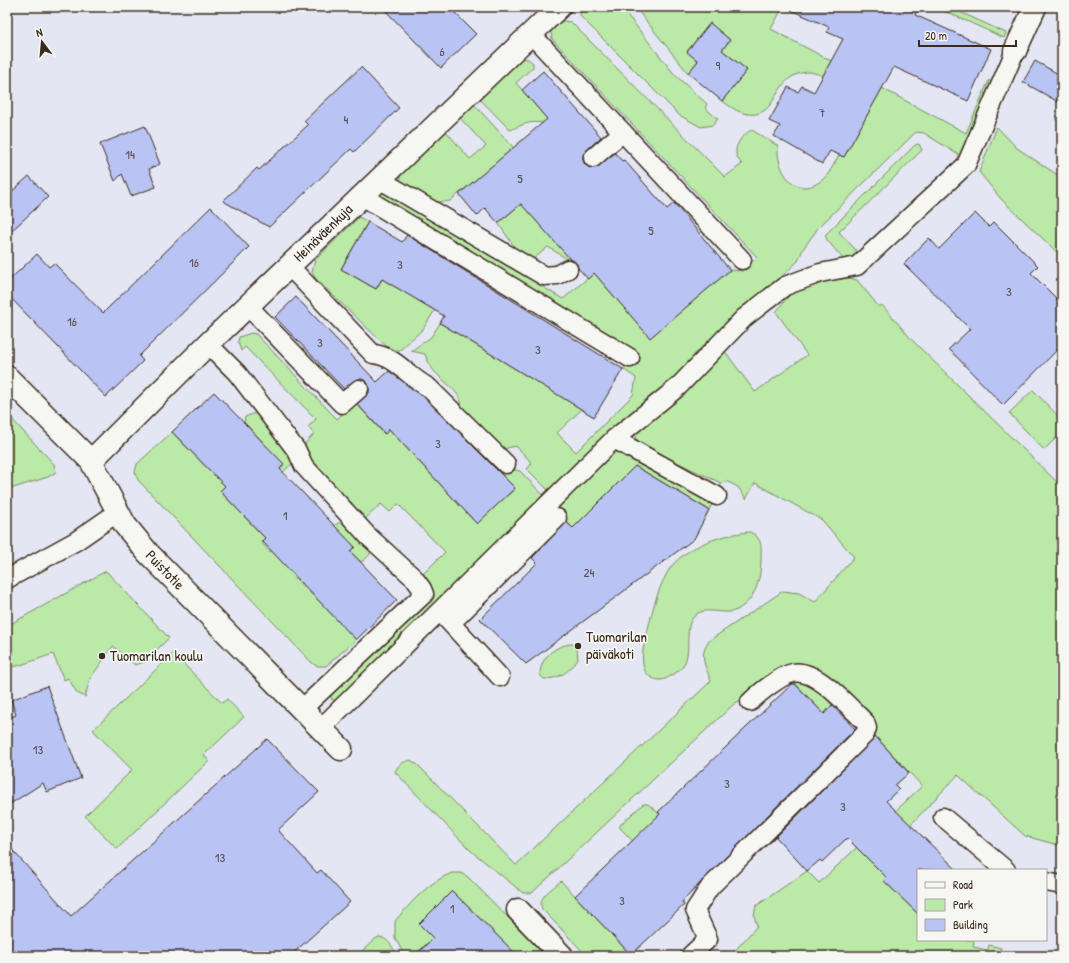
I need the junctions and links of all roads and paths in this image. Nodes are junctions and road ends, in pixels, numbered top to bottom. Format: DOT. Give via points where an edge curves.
graph roads {
  1 [pos="559,7"];
  2 [pos="1032,8"];
  3 [pos="531,34"];
  4 [pos="1015,51"];
  5 [pos="623,132"];
  6 [pos="593,158"];
  7 [pos="379,179"];
  8 [pos="362,196"];
  9 [pos="742,260"];
  10 [pos="288,266"];
  11 [pos="568,269"];
  12 [pos="247,305"];
  13 [pos="208,344"];
  14 [pos="630,358"];
  15 [pos="7,378"];
  16 [pos="359,389"];
  17 [pos="614,439"];
  18 [pos="91,461"];
  19 [pos="506,464"];
  20 [pos="717,496"];
  21 [pos="118,512"];
  22 [pos="556,518"];
  23 [pos="7,579"];
  24 [pos="445,617"];
  25 [pos="500,677"];
  26 [pos="750,702"];
  27 [pos="301,710"];
  28 [pos="320,729"];
  29 [pos="341,749"];
  30 [pos="943,817"];
  31 [pos="1005,869"];
  32 [pos="1047,882"];
  33 [pos="1062,885"];
  34 [pos="518,910"];
  35 [pos="562,956"];
  36 [pos="690,956"];
  1 -- 3 [label="street, Heinäväenkuja"];
  2 -- 4 [label="street"];
  3 -- 5 [label="lane"];
  3 -- 7 [label="street, Heinäväenkuja"];
  4 -- 17 [label="lane" via="966,165 856,266 820,274 785,286 744,318 678,387"];
  5 -- 6 [label="lane"];
  5 -- 9 [label="lane"];
  7 -- 8 [label="street, Heinäväenkuja"];
  7 -- 11 [label="lane" via="544,276 557,275"];
  8 -- 10 [label="street, Heinäväenkuja"];
  8 -- 14 [label="lane"];
  10 -- 12 [label="street, Heinäväenkuja"];
  10 -- 19 [label="lane" via="373,354 384,355 393,360 419,383 428,387"];
  12 -- 13 [label="street, Heinäväenkuja"];
  12 -- 16 [label="lane" via="342,404"];
  13 -- 18 [label="street, Heinäväenkuja"];
  13 -- 27 [label="lane" via="237,373 297,451 304,466 368,536 414,578 424,594"];
  15 -- 18 [label="street, Puistotie"];
  17 -- 20 [label="lane"];
  17 -- 24 [label="lane"];
  18 -- 21 [label="street, Puistotie"];
  21 -- 23 [label="lane" via="76,541"];
  21 -- 27 [label="street, Puistotie" via="148,554"];
  22 -- 24 [label="lane"];
  24 -- 25 [label="lane"];
  24 -- 28 [label="lane"];
  26 -- 36 [label="lane" via="762,690 792,672 804,673 816,677 865,722 867,728 865,734 710,888 695,910 708,939"];
  27 -- 28 [label="street, Puistotie"];
  28 -- 29 [label="street, Puistotie"];
  30 -- 31 [label="lane"];
  32 -- 33 [label="lane"];
  34 -- 35 [label="street"];
}
